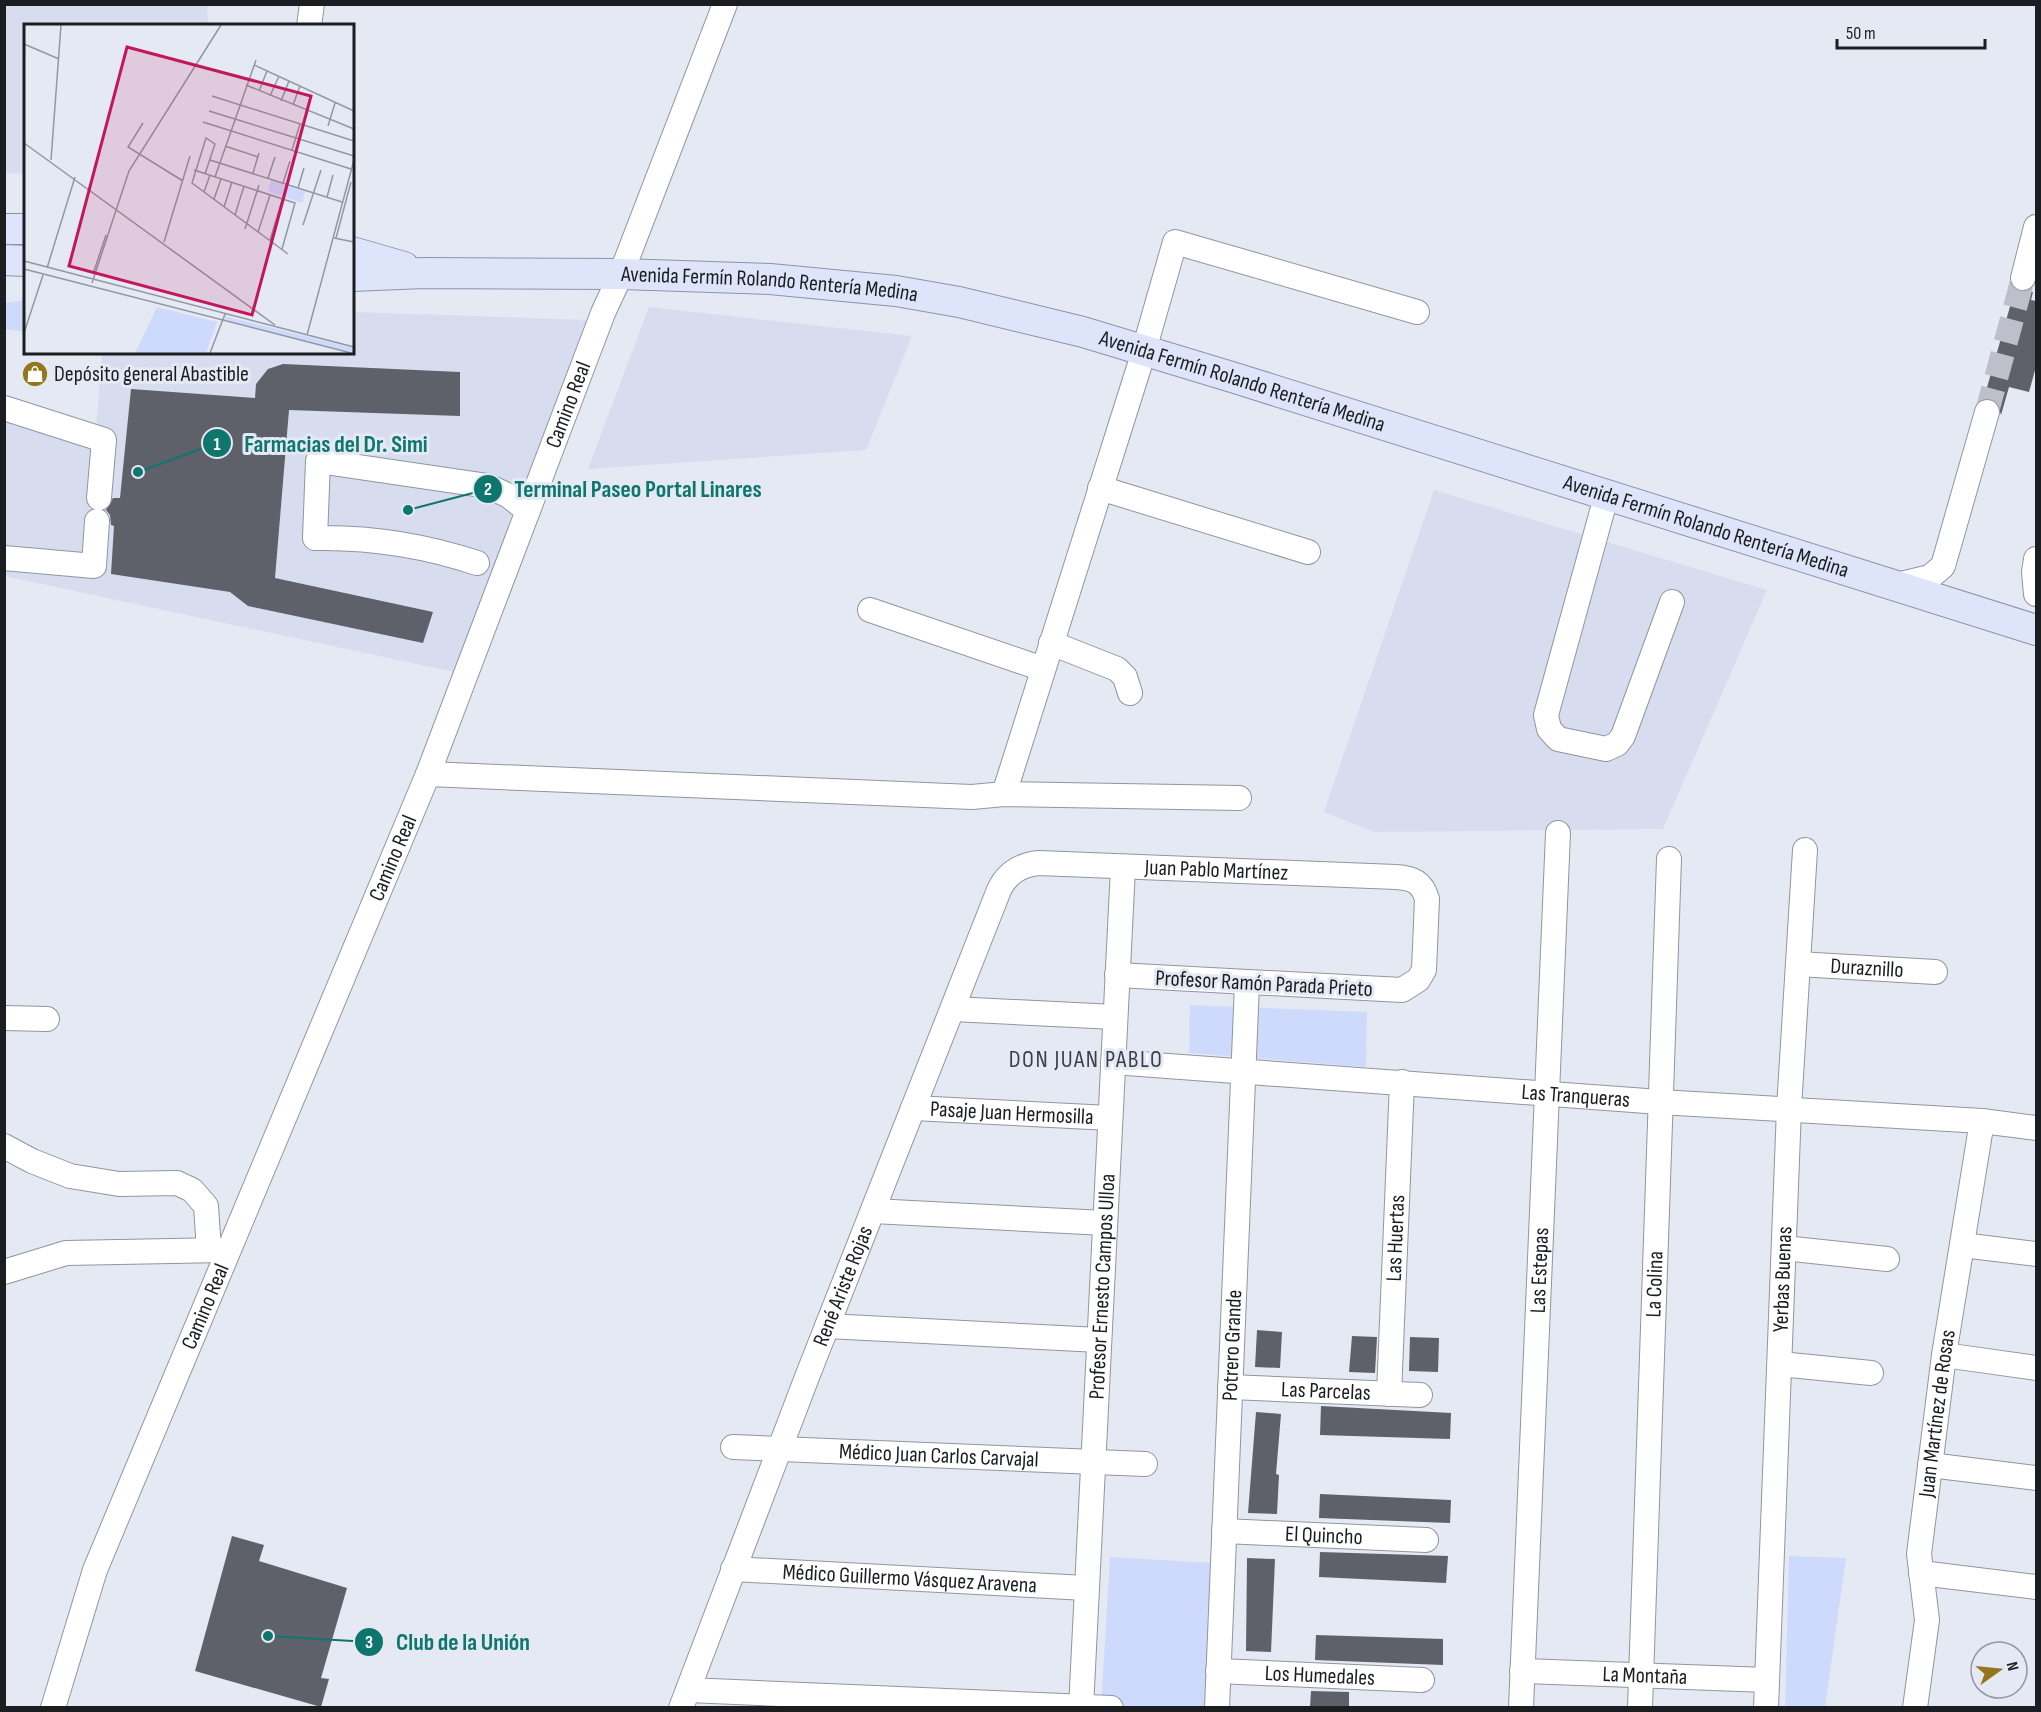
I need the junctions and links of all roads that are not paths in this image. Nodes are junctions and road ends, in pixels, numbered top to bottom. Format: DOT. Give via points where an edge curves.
graph roads {
  1 [pos="312,4"];
  2 [pos="725,4"];
  3 [pos="309,24"];
  4 [pos="2037,227"];
  5 [pos="354,257"];
  6 [pos="621,274"];
  7 [pos="2023,278"];
  8 [pos="1417,312"];
  9 [pos="1143,351"];
  10 [pos="4,408"];
  11 [pos="1987,412"];
  12 [pos="540,481"];
  13 [pos="1100,488"];
  14 [pos="499,491"];
  15 [pos="1606,497"];
  16 [pos="528,511"];
  17 [pos="1308,552"];
  18 [pos="511,556"];
  19 [pos="4,558"];
  20 [pos="2037,559"];
  21 [pos="477,563"];
  22 [pos="1893,586"];
  23 [pos="2037,594"];
  24 [pos="1672,602"];
  25 [pos="492,605"];
  26 [pos="870,610"];
  27 [pos="2037,630"];
  28 [pos="1051,643"];
  29 [pos="1043,669"];
  30 [pos="1130,693"];
  31 [pos="428,774"];
  32 [pos="1004,794"];
  33 [pos="1239,798"];
  34 [pos="1558,833"];
  35 [pos="1805,850"];
  36 [pos="1669,859"];
  37 [pos="1123,868"];
  38 [pos="1015,870"];
  39 [pos="1798,964"];
  40 [pos="1935,972"];
  41 [pos="1117,975"];
  42 [pos="1247,984"];
  43 [pos="1410,987"];
  44 [pos="953,1009"];
  45 [pos="1115,1017"];
  46 [pos="4,1018"];
  47 [pos="47,1019"];
  48 [pos="1113,1062"];
  49 [pos="1244,1071"];
  50 [pos="1402,1082"];
  51 [pos="1546,1094"];
  52 [pos="1660,1102"];
  53 [pos="913,1108"];
  54 [pos="1789,1108"];
  55 [pos="1110,1118"];
  56 [pos="1982,1121"];
  57 [pos="2037,1128"];
  58 [pos="4,1146"];
  59 [pos="873,1211"];
  60 [pos="1105,1224"];
  61 [pos="1962,1245"];
  62 [pos="1784,1248"];
  63 [pos="218,1250"];
  64 [pos="2037,1254"];
  65 [pos="1887,1259"];
  66 [pos="4,1272"];
  67 [pos="827,1326"];
  68 [pos="1099,1340"];
  69 [pos="1944,1355"];
  70 [pos="1780,1364"];
  71 [pos="2037,1368"];
  72 [pos="1871,1373"];
  73 [pos="1230,1387"];
  74 [pos="1389,1394"];
  75 [pos="1420,1395"];
  76 [pos="733,1447"];
  77 [pos="780,1449"];
  78 [pos="1093,1462"];
  79 [pos="1145,1464"];
  80 [pos="1930,1465"];
  81 [pos="2037,1478"];
  82 [pos="1224,1531"];
  83 [pos="1426,1540"];
  84 [pos="733,1569"];
  85 [pos="1921,1573"];
  86 [pos="2037,1587"];
  87 [pos="1086,1588"];
  88 [pos="1218,1671"];
  89 [pos="1522,1671"];
  90 [pos="1641,1676"];
  91 [pos="1422,1680"];
  92 [pos="1767,1680"];
  93 [pos="684,1699"];
  94 [pos="53,1707"];
  95 [pos="1081,1707"];
  96 [pos="1111,1707"];
  97 [pos="1217,1707"];
  98 [pos="1521,1707"];
  99 [pos="1640,1707"];
  100 [pos="1766,1707"];
  101 [pos="1916,1707"];
  1 -- 3 [label="street"];
  2 -- 6 [label="street, Camino Real"];
  4 -- 7 [label="street"];
  5 -- 6 [label="main road, Avenida Fermín Rolando Rentería Medina" via="424,273"];
  6 -- 9 [label="main road, Avenida Fermín Rolando Rentería Medina" via="770,279 896,291 1021,315"];
  6 -- 12 [label="street, Camino Real"];
  8 -- 9 [label="street" via="1175,242"];
  9 -- 13 [label="street"];
  9 -- 15 [label="main road, Avenida Fermín Rolando Rentería Medina"];
  10 -- 19 [label="street" via="104,440 94,566"];
  11 -- 22 [label="street" via="1948,557 1943,566 1923,580"];
  12 -- 14 [label="street"];
  12 -- 16 [label="street, Camino Real"];
  13 -- 17 [label="street"];
  13 -- 28 [label="street"];
  14 -- 16 [label="street"];
  14 -- 21 [label="street" via="476,484 318,461 315,538 382,540"];
  15 -- 22 [label="main road, Avenida Fermín Rolando Rentería Medina"];
  15 -- 24 [label="street" via="1546,715 1549,729 1558,739 1606,748 1617,744"];
  16 -- 18 [label="street, Camino Real"];
  18 -- 21 [label="street"];
  18 -- 25 [label="street, Camino Real"];
  20 -- 23 [label="street"];
  21 -- 25 [label="street"];
  22 -- 27 [label="main road, Avenida Fermín Rolando Rentería Medina"];
  25 -- 31 [label="street, Camino Real"];
  26 -- 29 [label="street"];
  28 -- 29 [label="street"];
  28 -- 30 [label="street" via="1117,669 1125,677"];
  29 -- 32 [label="street"];
  31 -- 32 [label="street" via="972,797"];
  31 -- 63 [label="street, Camino Real"];
  32 -- 33 [label="street"];
  34 -- 51 [label="street, Las Estepas"];
  35 -- 39 [label="street, Yerbas Buenas"];
  36 -- 52 [label="street, La Colina"];
  37 -- 38 [label="street, Juan Pablo Martínez" via="1039,863"];
  37 -- 41 [label="street, Profesor Ernesto Campos Ulloa"];
  37 -- 43 [label="street, Juan Pablo Martínez" via="1396,877 1417,881 1427,899 1424,970"];
  38 -- 44 [label="street, René Ariste Rojas" via="999,890"];
  39 -- 40 [label="street, Duraznillo"];
  39 -- 54 [label="street, Yerbas Buenas"];
  41 -- 42 [label="street, Profesor Ramón Parada Prieto"];
  41 -- 45 [label="street, Profesor Ernesto Campos Ulloa"];
  42 -- 43 [label="street, Profesor Ramón Parada Prieto" via="1392,992"];
  42 -- 49 [label="street, Potrero Grande"];
  44 -- 45 [label="street"];
  44 -- 53 [label="street, René Ariste Rojas"];
  45 -- 48 [label="street, Profesor Ernesto Campos Ulloa"];
  46 -- 47 [label="street"];
  48 -- 49 [label="street, Las Tranqueras"];
  48 -- 55 [label="street, Profesor Ernesto Campos Ulloa"];
  49 -- 50 [label="street, Las Tranqueras"];
  49 -- 73 [label="street, Potrero Grande"];
  50 -- 51 [label="street, Las Tranqueras"];
  50 -- 74 [label="street, Las Huertas"];
  51 -- 52 [label="street, Las Tranqueras"];
  51 -- 89 [label="street, Las Estepas"];
  52 -- 54 [label="street, Las Tranqueras"];
  52 -- 90 [label="street, La Colina"];
  53 -- 55 [label="street, Pasaje Juan Hermosilla"];
  53 -- 59 [label="street, René Ariste Rojas"];
  54 -- 56 [label="street, Las Tranqueras"];
  54 -- 62 [label="street, Yerbas Buenas"];
  55 -- 60 [label="street, Profesor Ernesto Campos Ulloa"];
  56 -- 57 [label="street, Las Tranqueras"];
  56 -- 61 [label="street, Juan Martínez de Rosas"];
  58 -- 63 [label="street" via="41,1165 86,1179 185,1186 198,1194 206,1206"];
  59 -- 60 [label="street"];
  59 -- 67 [label="street, René Ariste Rojas"];
  60 -- 68 [label="street, Profesor Ernesto Campos Ulloa"];
  61 -- 64 [label="street"];
  61 -- 69 [label="street, Juan Martínez de Rosas"];
  62 -- 65 [label="street"];
  62 -- 70 [label="street, Yerbas Buenas"];
  63 -- 66 [label="street" via="66,1253"];
  63 -- 94 [label="street, Camino Real" via="95,1570"];
  67 -- 68 [label="street"];
  67 -- 77 [label="street, René Ariste Rojas"];
  68 -- 78 [label="street, Profesor Ernesto Campos Ulloa"];
  69 -- 71 [label="street"];
  69 -- 80 [label="street, Juan Martínez de Rosas"];
  70 -- 72 [label="street"];
  70 -- 92 [label="street, Yerbas Buenas"];
  73 -- 74 [label="street, Las Parcelas"];
  73 -- 82 [label="street, Potrero Grande"];
  74 -- 75 [label="street, Las Parcelas"];
  76 -- 77 [label="street, Médico Juan Carlos Carvajal"];
  77 -- 78 [label="street, Médico Juan Carlos Carvajal"];
  77 -- 84 [label="street, René Ariste Rojas"];
  78 -- 79 [label="street, Médico Juan Carlos Carvajal"];
  78 -- 87 [label="street, Profesor Ernesto Campos Ulloa"];
  80 -- 81 [label="street"];
  80 -- 85 [label="street, Juan Martínez de Rosas" via="1919,1554"];
  82 -- 83 [label="street, El Quincho"];
  82 -- 88 [label="street, Potrero Grande"];
  84 -- 87 [label="street, Médico Guillermo Vásquez Aravena"];
  84 -- 93 [label="street, René Ariste Rojas"];
  85 -- 86 [label="street"];
  85 -- 101 [label="street, Juan Martínez de Rosas" via="1927,1620"];
  87 -- 95 [label="street, Profesor Ernesto Campos Ulloa"];
  88 -- 91 [label="street, Los Humedales"];
  88 -- 97 [label="street, Potrero Grande"];
  89 -- 90 [label="street, La Montaña"];
  89 -- 98 [label="street, Las Estepas"];
  90 -- 92 [label="street, La Montaña"];
  90 -- 99 [label="street, La Colina"];
  92 -- 100 [label="street, Yerbas Buenas"];
  93 -- 95 [label="street"];
  95 -- 96 [label="street"];
}
